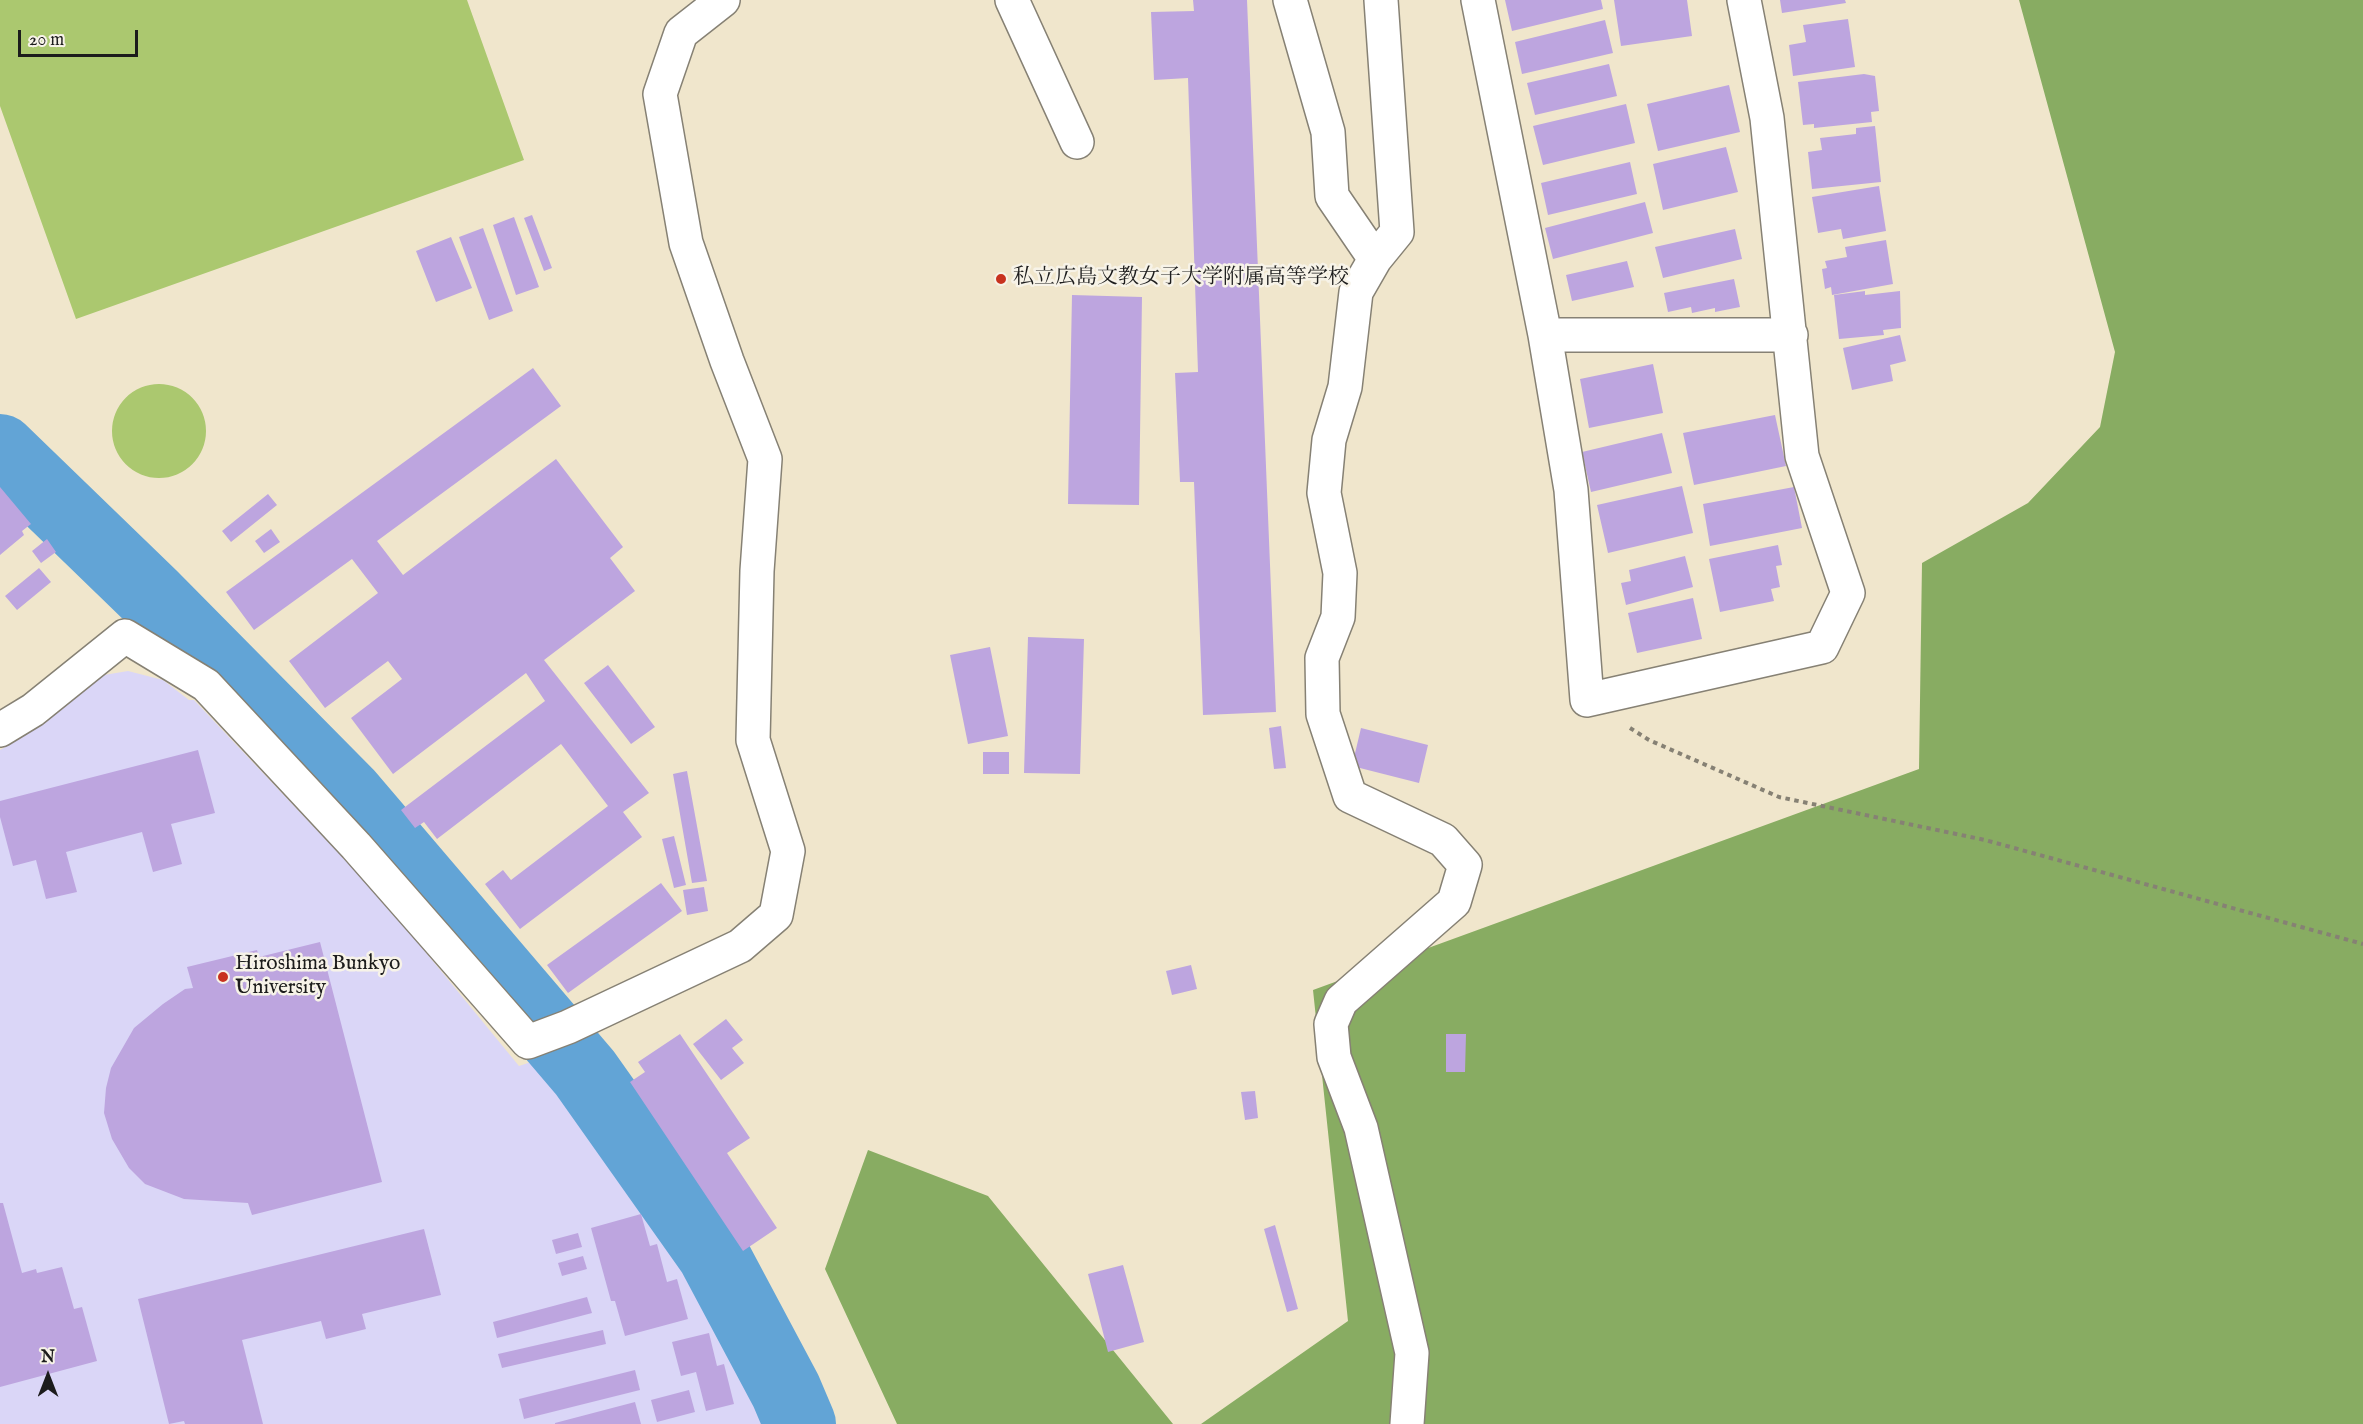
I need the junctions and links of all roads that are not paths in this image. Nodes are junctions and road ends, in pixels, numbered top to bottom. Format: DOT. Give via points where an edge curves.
graph roads {
  1 [pos="723,0"];
  2 [pos="1012,0"];
  3 [pos="1290,0"];
  4 [pos="1381,0"];
  5 [pos="1478,0"];
  6 [pos="1744,0"];
  7 [pos="1077,142"];
  8 [pos="1375,259"];
  9 [pos="1545,335"];
  10 [pos="1791,335"];
  11 [pos="0,730"];
  12 [pos="1407,1424"];
  1 -- 11 [label="street" via="681,33 660,94 686,243 765,459 757,571 753,740 788,851 776,915 740,946 528,1042 356,846 206,686 126,636 33,710"];
  2 -- 7 [label="street"];
  3 -- 8 [label="street" via="1328,132 1332,196"];
  4 -- 8 [label="street" via="1397,232"];
  5 -- 9 [label="street"];
  6 -- 10 [label="street" via="1767,118"];
  8 -- 12 [label="street" via="1356,292 1346,387 1329,440 1324,493 1340,573 1338,617 1322,658 1323,714 1350,796 1443,840 1466,864 1454,902 1341,1001 1331,1024 1334,1057 1361,1128 1412,1353"];
  9 -- 10 [label="street"];
  9 -- 10 [label="street" via="1571,490 1587,700 1822,647 1848,593 1802,456"];
}
